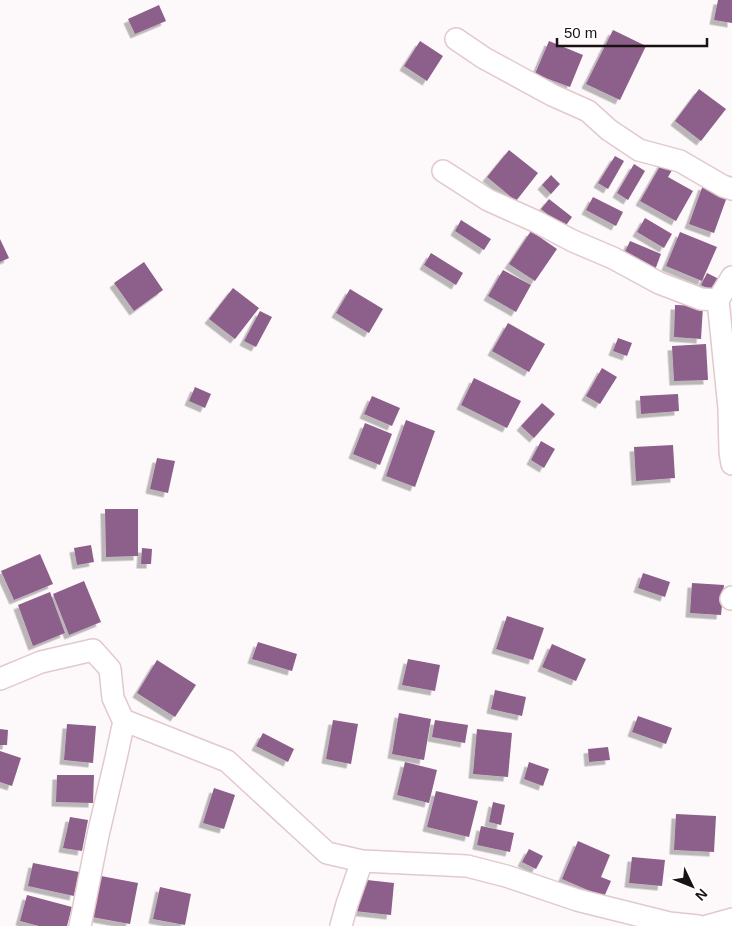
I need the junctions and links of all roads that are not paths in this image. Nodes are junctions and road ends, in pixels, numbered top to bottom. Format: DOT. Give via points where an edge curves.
graph roads {
  1 [pos="456,40"];
  2 [pos="443,171"];
  3 [pos="732,189"];
  4 [pos="732,277"];
  5 [pos="718,300"];
  6 [pos="732,464"];
  7 [pos="0,679"];
  8 [pos="124,721"];
  9 [pos="362,861"];
  10 [pos="732,920"];
  11 [pos="80,926"];
  12 [pos="341,926"];
  13 [pos="695,926"];
  14 [pos="707,926"];
  1 -- 3 [label="street" via="588,112 639,150 680,161"];
  2 -- 5 [label="street" via="488,200 659,283 701,299"];
  4 -- 5 [label="street"];
  5 -- 6 [label="street"];
  7 -- 8 [label="street" via="41,662 93,650 110,670 113,698"];
  8 -- 9 [label="street" via="227,761 327,853"];
  8 -- 11 [label="street"];
  9 -- 12 [label="street"];
  9 -- 13 [label="street" via="467,866 586,902 669,923"];
  10 -- 14 [label="street"];
}
